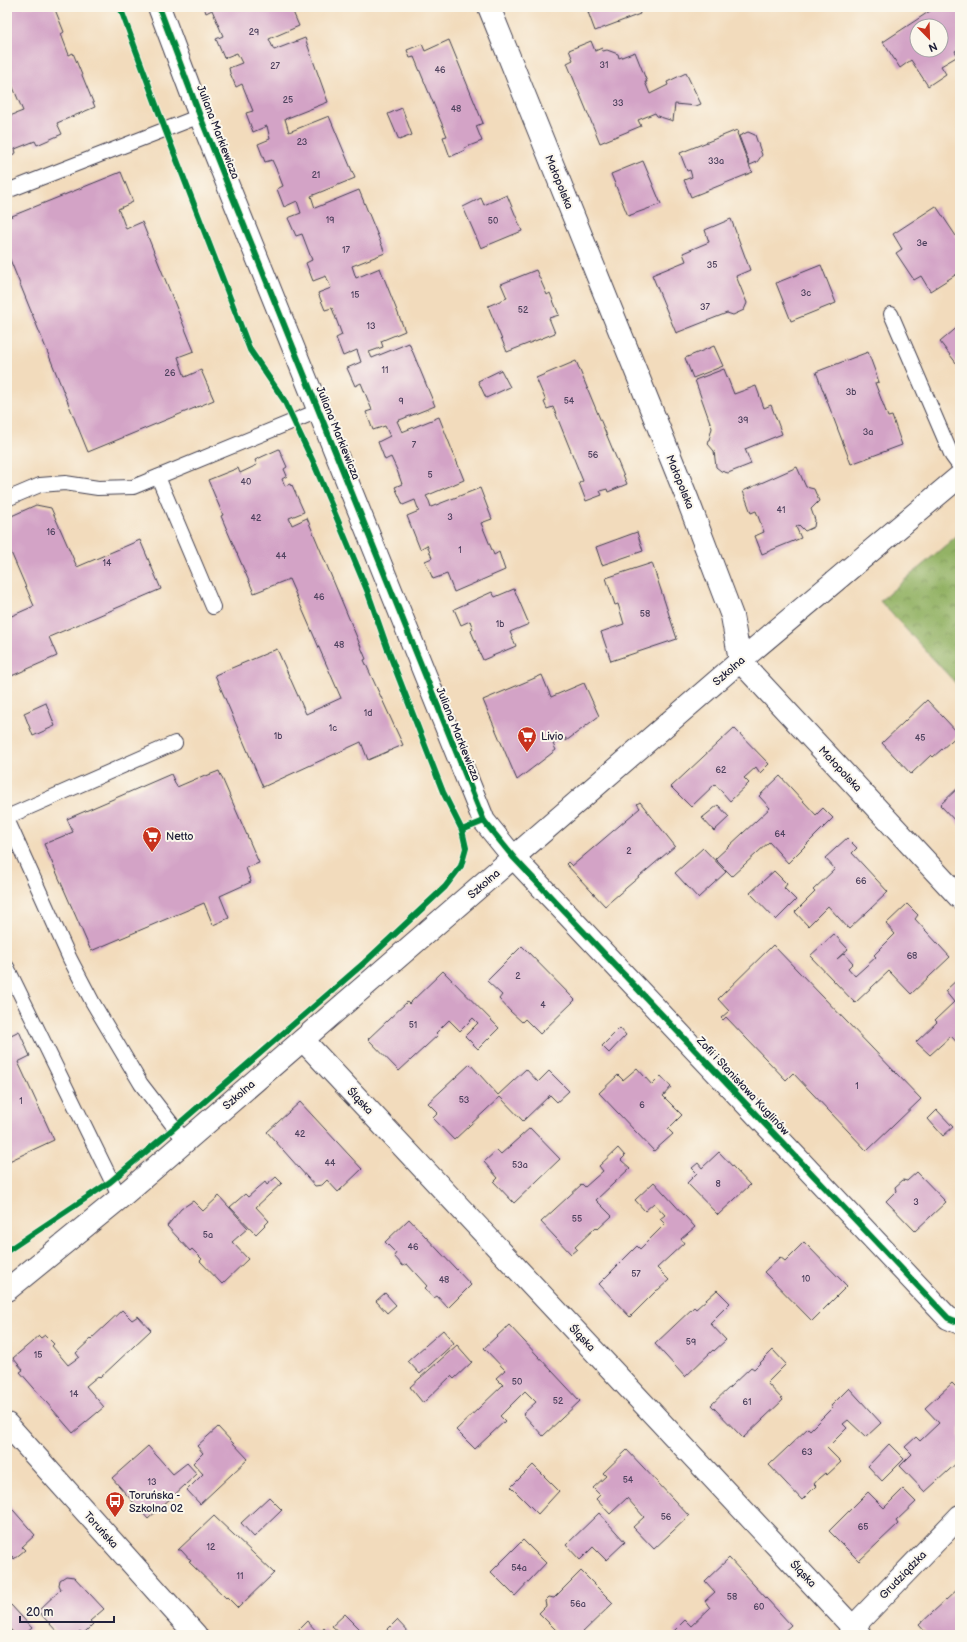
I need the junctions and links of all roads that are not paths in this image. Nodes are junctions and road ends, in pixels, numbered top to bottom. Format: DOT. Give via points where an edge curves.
graph roads {
  1 [pos="159,7"];
  2 [pos="489,7"];
  3 [pos="200,116"];
  4 [pos="7,191"];
  5 [pos="891,314"];
  6 [pos="318,411"];
  7 [pos="960,467"];
  8 [pos="158,476"];
  9 [pos="960,476"];
  10 [pos="7,500"];
  11 [pos="213,607"];
  12 [pos="740,661"];
  13 [pos="175,743"];
  14 [pos="7,818"];
  15 [pos="514,858"];
  16 [pos="960,898"];
  17 [pos="7,967"];
  18 [pos="303,1040"];
  19 [pos="185,1141"];
  20 [pos="120,1198"];
  21 [pos="7,1290"];
  22 [pos="960,1323"];
  23 [pos="7,1424"];
  24 [pos="960,1516"];
  25 [pos="854,1632"];
  26 [pos="196,1635"];
  1 -- 3 [label="street, Juliana Markiewicza"];
  2 -- 12 [label="street, Małopolska" via="690,506 732,616"];
  3 -- 4 [label="lane"];
  3 -- 6 [label="street, Juliana Markiewicza"];
  5 -- 7 [label="lane" via="952,456"];
  6 -- 8 [label="lane"];
  6 -- 15 [label="street, Juliana Markiewicza" via="484,821"];
  8 -- 10 [label="lane" via="133,487 98,488 65,483 40,486"];
  8 -- 11 [label="lane"];
  9 -- 12 [label="street, Szkolna"];
  12 -- 15 [label="street, Szkolna"];
  12 -- 16 [label="street, Małopolska"];
  13 -- 14 [label="lane"];
  14 -- 19 [label="lane" via="70,959 94,1003 141,1084"];
  15 -- 18 [label="street, Szkolna"];
  15 -- 22 [label="street, Zofii i Stanisława Kuglinów" via="948,1318"];
  17 -- 20 [label="lane"];
  18 -- 19 [label="street, Szkolna"];
  18 -- 25 [label="street, Śląska"];
  19 -- 20 [label="street, Szkolna"];
  20 -- 21 [label="street, Szkolna"];
  23 -- 26 [label="street, Toruńska"];
  24 -- 25 [label="street, Grudziądzka"];
}
